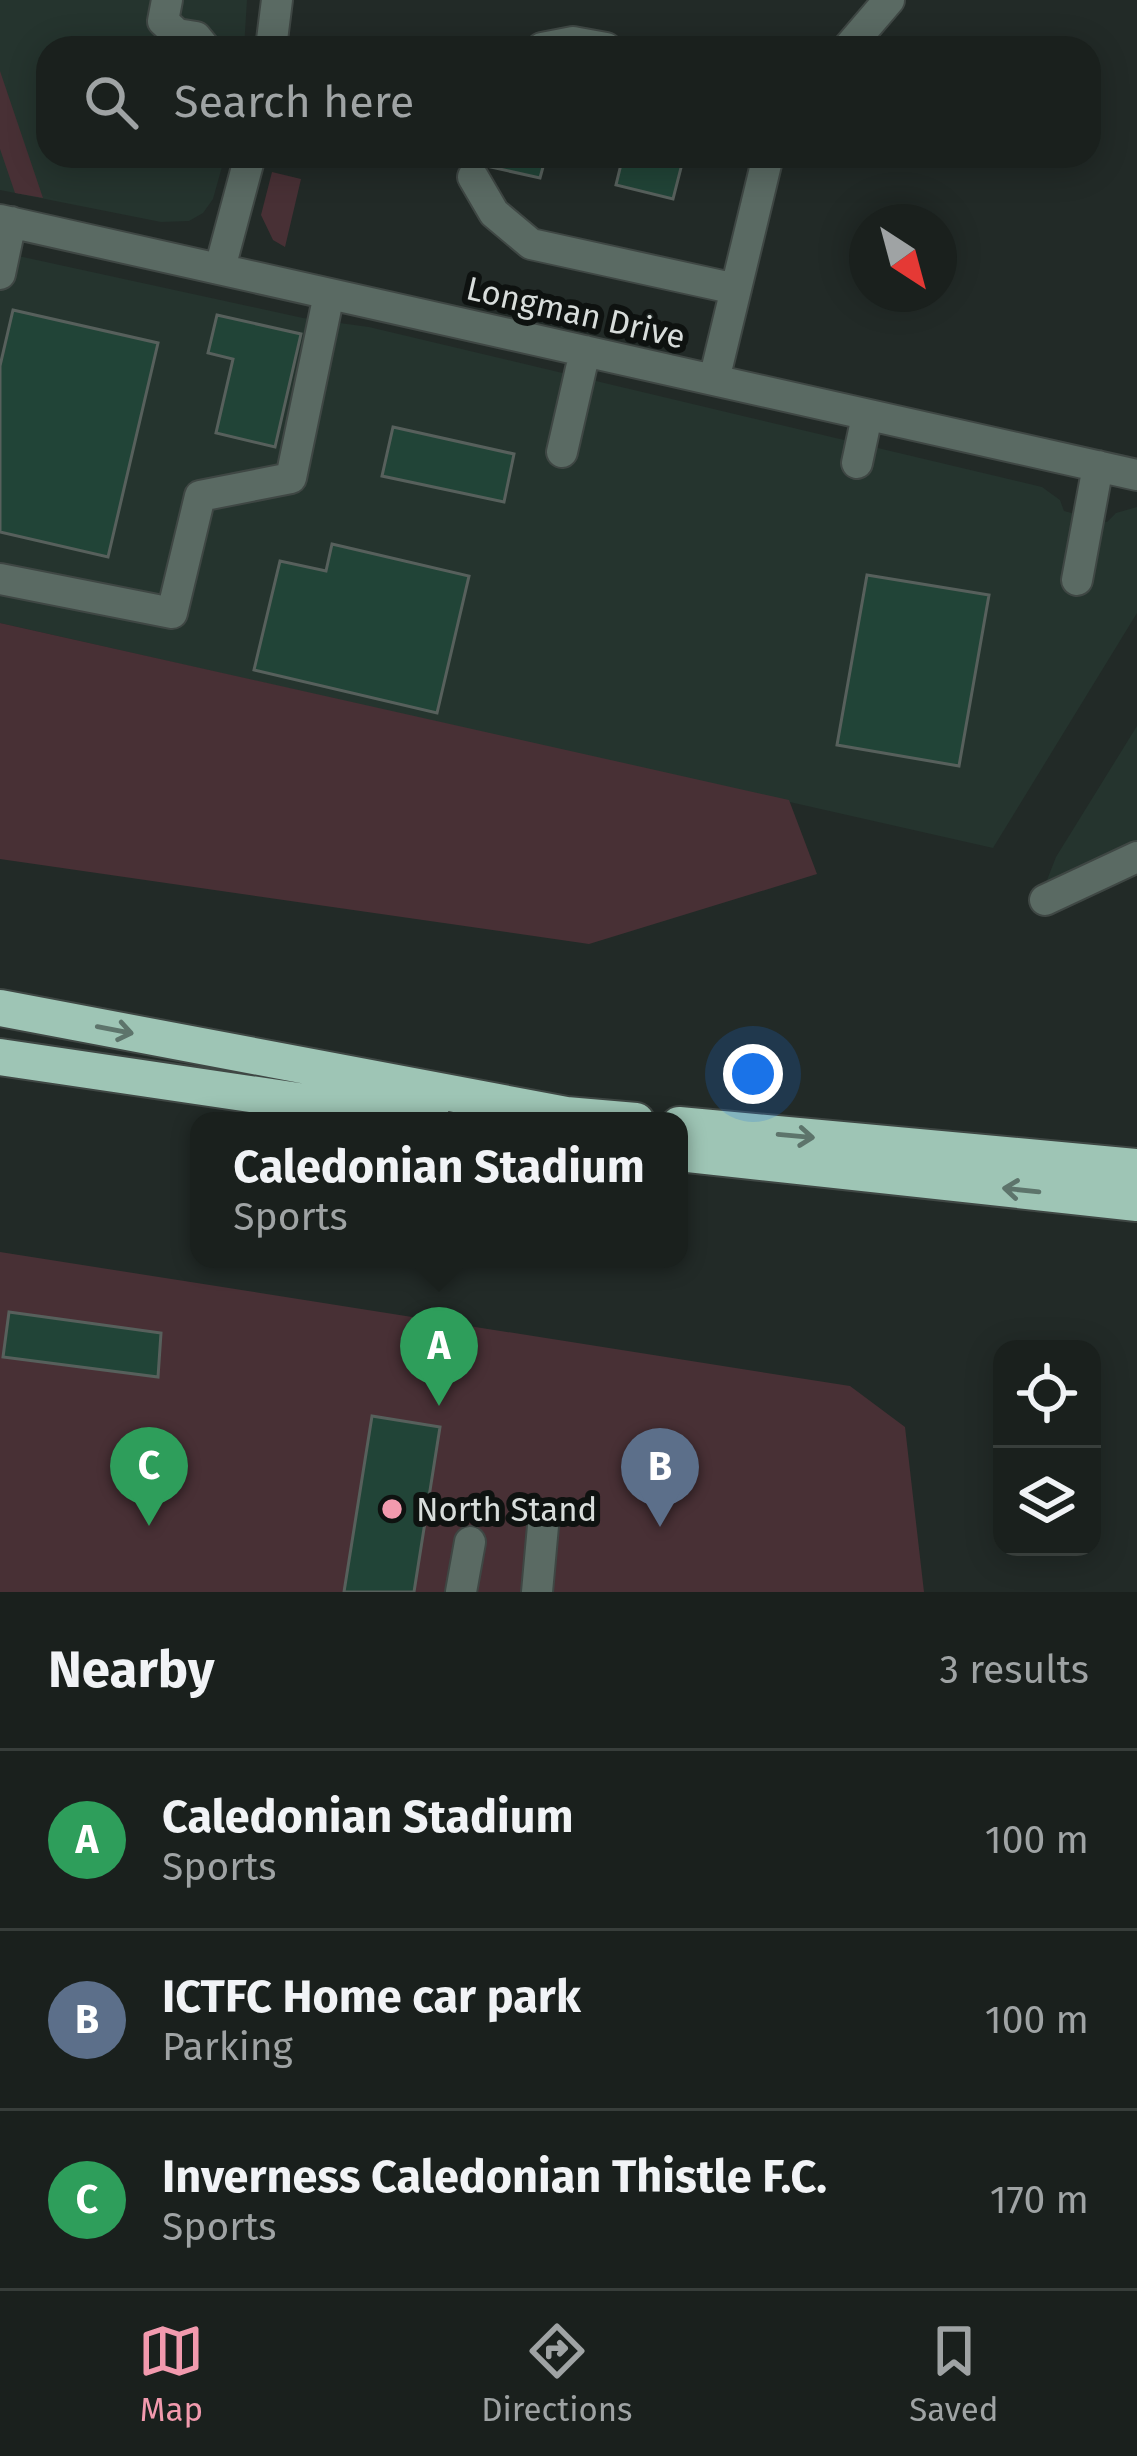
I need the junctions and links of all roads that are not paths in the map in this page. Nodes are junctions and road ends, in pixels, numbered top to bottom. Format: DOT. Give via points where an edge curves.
graph roads {
  1 [pos="167,0"];
  2 [pos="277,0"];
  3 [pos="889,0"];
  4 [pos="190,36"];
  5 [pos="273,36"];
  6 [pos="858,36"];
  7 [pos="247,168"];
  8 [pos="765,168"];
  9 [pos="473,177"];
  10 [pos="5,221"];
  11 [pos="220,268"];
  12 [pos="0,274"];
  13 [pos="736,289"];
  14 [pos="329,294"];
  15 [pos="584,351"];
  16 [pos="714,380"];
  17 [pos="867,416"];
  18 [pos="562,452"];
  19 [pos="857,464"];
  20 [pos="1098,466"];
  21 [pos="1137,475"];
  22 [pos="0,579"];
  23 [pos="1077,580"];
  24 [pos="1137,857"];
  25 [pos="1045,900"];
  26 [pos="12,1008"];
  27 [pos="0,1057"];
  28 [pos="372,1112"];
  29 [pos="556,1112"];
  30 [pos="688,1126"];
  31 [pos="688,1154"];
  32 [pos="1137,1167"];
  33 [pos="1137,1203"];
  34 [pos="544,1515"];
  35 [pos="470,1542"];
  36 [pos="461,1592"];
  37 [pos="537,1592"];
  1 -- 4 [label="street" via="163,21"];
  2 -- 5 [label="street"];
  3 -- 6 [label="street"];
  7 -- 11 [label="street"];
  8 -- 13 [label="street"];
  9 -- 13 [label="street" via="494,213 531,244"];
  10 -- 11 [label="street, Longman Drive"];
  10 -- 12 [label="street"];
  11 -- 14 [label="street, Longman Drive"];
  13 -- 16 [label="street"];
  14 -- 15 [label="street, Longman Drive"];
  14 -- 22 [label="street" via="291,478 200,496 172,614"];
  15 -- 16 [label="street, Longman Drive"];
  15 -- 18 [label="street"];
  16 -- 17 [label="street, Longman Drive"];
  17 -- 19 [label="street"];
  17 -- 20 [label="street, Longman Drive"];
  20 -- 21 [label="street, Longman Drive"];
  20 -- 23 [label="street"];
  24 -- 25 [label="street"];
  26 -- 29 [label="highway, one-way"];
  27 -- 28 [label="highway"];
  30 -- 32 [label="highway, one-way"];
  33 -- 31 [label="highway, one-way"];
  34 -- 37 [label="street"];
  35 -- 36 [label="street"];
}
